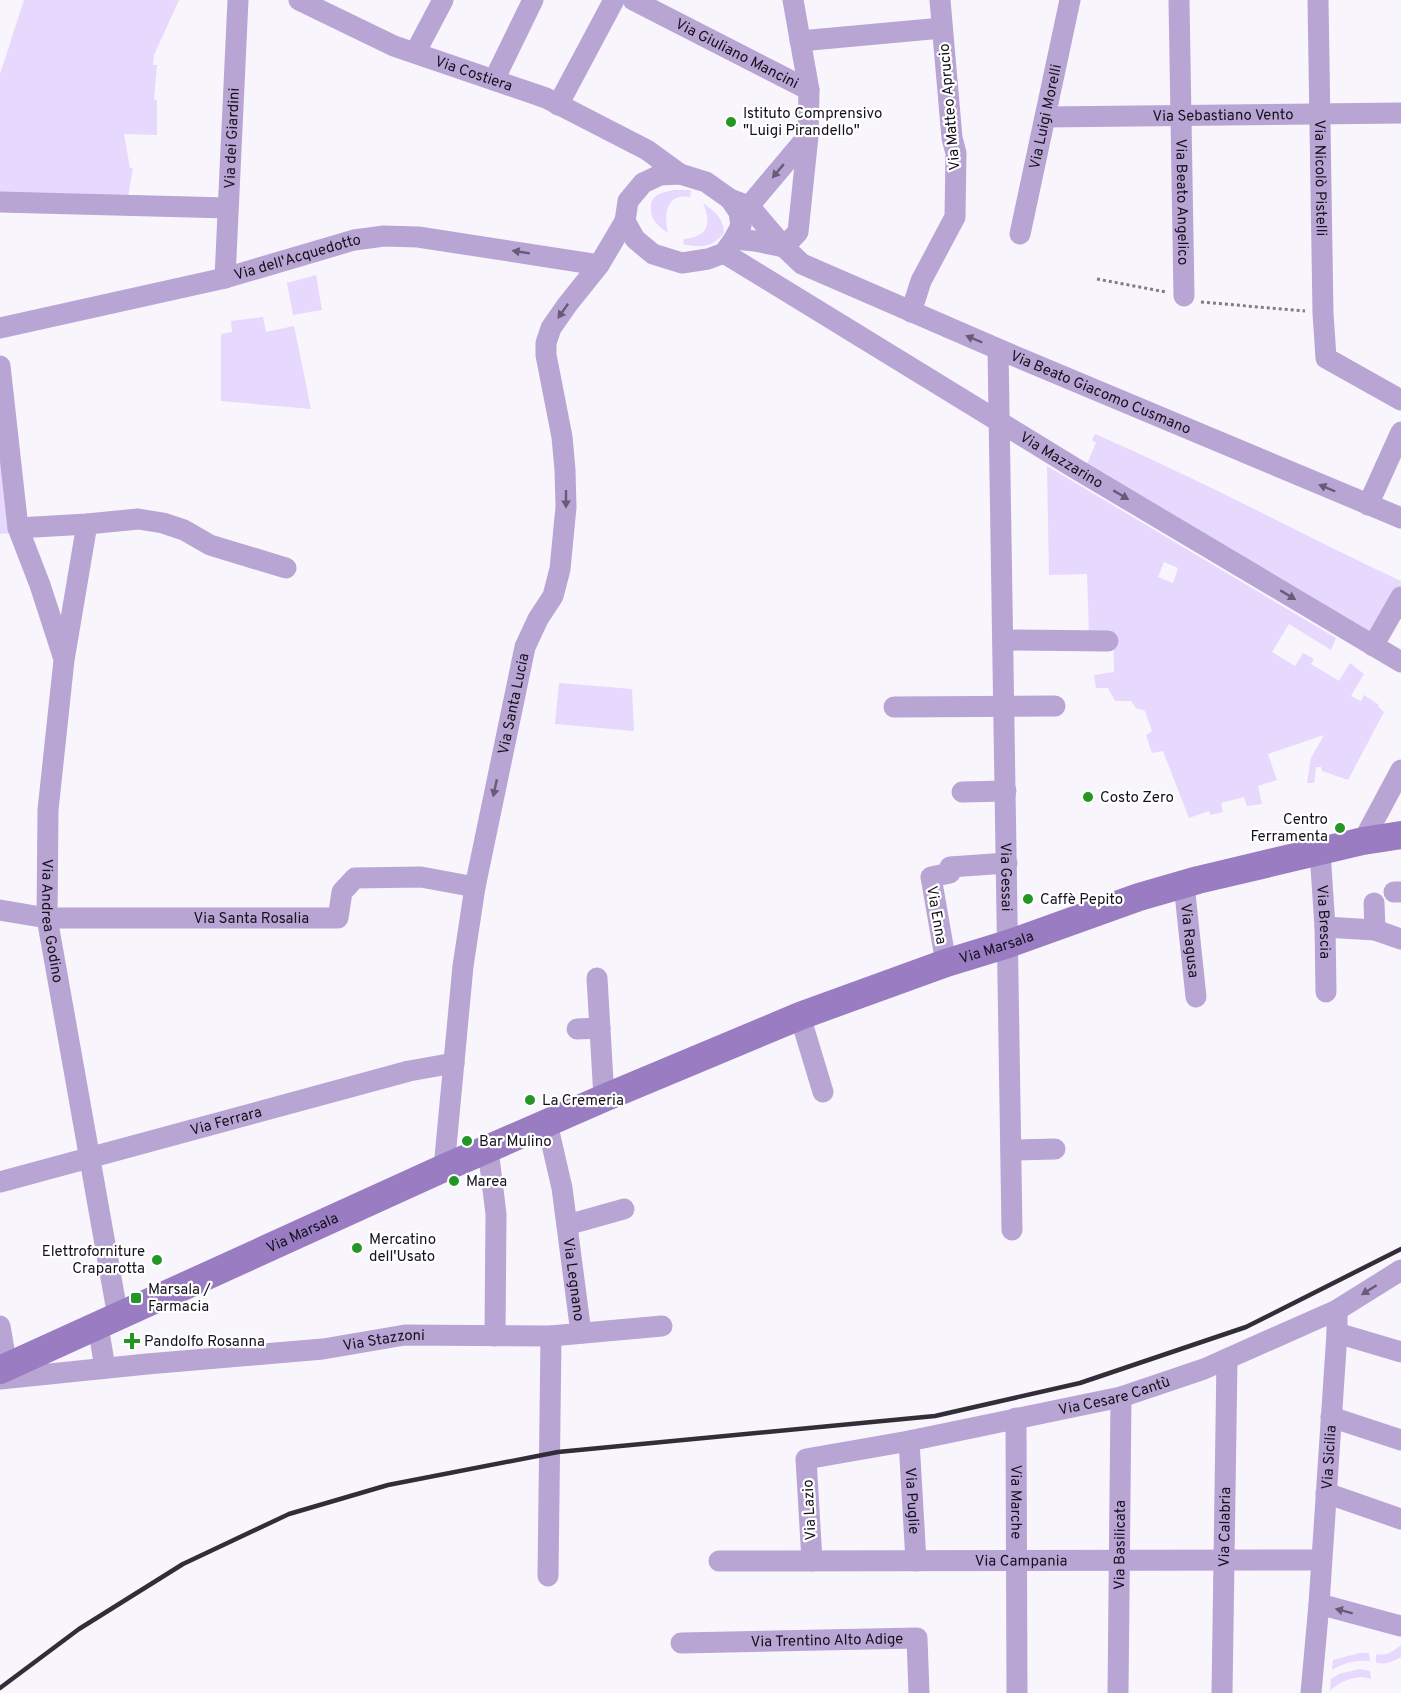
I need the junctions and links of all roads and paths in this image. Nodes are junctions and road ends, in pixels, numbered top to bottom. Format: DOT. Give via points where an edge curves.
graph roads {
  1 [pos="238,0"];
  2 [pos="299,0"];
  3 [pos="442,0"];
  4 [pos="533,0"];
  5 [pos="614,0"];
  6 [pos="633,0"];
  7 [pos="793,0"];
  8 [pos="940,0"];
  9 [pos="1070,0"];
  10 [pos="1179,0"];
  11 [pos="1318,0"];
  12 [pos="942,28"];
  13 [pos="800,41"];
  14 [pos="415,53"];
  15 [pos="494,80"];
  16 [pos="809,90"];
  17 [pos="558,105"];
  18 [pos="1401,113"];
  19 [pos="1320,114"];
  20 [pos="1181,116"];
  21 [pos="1045,117"];
  22 [pos="807,136"];
  23 [pos="647,150"];
  24 [pos="680,174"];
  25 [pos="643,183"];
  26 [pos="0,202"];
  27 [pos="740,202"];
  28 [pos="228,208"];
  29 [pos="625,221"];
  30 [pos="1020,234"];
  31 [pos="729,246"];
  32 [pos="784,247"];
  33 [pos="599,265"];
  34 [pos="225,278"];
  35 [pos="1097,279"];
  36 [pos="1184,296"];
  37 [pos="912,312"];
  38 [pos="1323,313"];
  39 [pos="0,328"];
  40 [pos="998,349"];
  41 [pos="0,366"];
  42 [pos="1401,400"];
  43 [pos="999,422"];
  44 [pos="1401,432"];
  45 [pos="1368,505"];
  46 [pos="1401,518"];
  47 [pos="87,524"];
  48 [pos="18,528"];
  49 [pos="286,568"];
  50 [pos="1401,597"];
  51 [pos="1003,640"];
  52 [pos="1108,641"];
  53 [pos="1373,646"];
  54 [pos="64,660"];
  55 [pos="1401,662"];
  56 [pos="894,706"];
  57 [pos="1004,706"];
  58 [pos="1055,706"];
  59 [pos="1401,770"];
  60 [pos="1006,791"];
  61 [pos="962,792"];
  62 [pos="1401,835"];
  63 [pos="1363,841"];
  64 [pos="1320,852"];
  65 [pos="1007,863"];
  66 [pos="1184,884"];
  67 [pos="475,887"];
  68 [pos="1374,903"];
  69 [pos="0,910"];
  70 [pos="46,918"];
  71 [pos="1325,927"];
  72 [pos="1375,930"];
  73 [pos="1401,939"];
  74 [pos="1008,944"];
  75 [pos="946,963"];
  76 [pos="597,978"];
  77 [pos="1326,992"];
  78 [pos="1196,997"];
  79 [pos="800,1016"];
  80 [pos="600,1028"];
  81 [pos="577,1029"];
  82 [pos="454,1063"];
  83 [pos="823,1092"];
  84 [pos="604,1098"];
  85 [pos="547,1123"];
  86 [pos="488,1149"];
  87 [pos="1055,1149"];
  88 [pos="1011,1150"];
  89 [pos="89,1157"];
  90 [pos="444,1168"];
  91 [pos="0,1182"];
  92 [pos="624,1209"];
  93 [pos="567,1225"];
  94 [pos="1012,1230"];
  95 [pos="1400,1271"];
  96 [pos="1337,1310"];
  97 [pos="108,1321"];
  98 [pos="0,1326"];
  99 [pos="662,1326"];
  100 [pos="581,1333"];
  101 [pos="1337,1333"];
  102 [pos="495,1336"];
  103 [pos="551,1336"];
  104 [pos="1401,1352"];
  105 [pos="1227,1359"];
  106 [pos="105,1368"];
  107 [pos="2,1372"];
  108 [pos="1121,1397"];
  109 [pos="1331,1417"];
  110 [pos="1016,1418"];
  111 [pos="1401,1440"];
  112 [pos="909,1441"];
  113 [pos="806,1459"];
  114 [pos="1326,1493"];
  115 [pos="1401,1519"];
  116 [pos="1224,1560"];
  117 [pos="1321,1560"];
  118 [pos="719,1561"];
  119 [pos="812,1561"];
  120 [pos="916,1561"];
  121 [pos="1017,1561"];
  122 [pos="1119,1561"];
  123 [pos="548,1576"];
  124 [pos="1319,1604"];
  125 [pos="1401,1626"];
  126 [pos="681,1643"];
  127 [pos="919,1693"];
  128 [pos="1017,1693"];
  129 [pos="1118,1693"];
  130 [pos="1222,1693"];
  131 [pos="1311,1693"];
  1 -- 28 [label="street, Via dei Giardini"];
  2 -- 14 [label="street, Via Costiera"];
  3 -- 14 [label="street"];
  4 -- 15 [label="street"];
  5 -- 17 [label="street"];
  6 -- 16 [label="street, Via Giuliano Mancini"];
  7 -- 13 [label="street"];
  8 -- 12 [label="street, Via Matteo Aprucio"];
  9 -- 21 [label="street, Via Luigi Morelli"];
  10 -- 20 [label="street, Via Beato Angelico"];
  11 -- 19 [label="street, Via Nicolò Pistelli"];
  12 -- 13 [label="street"];
  12 -- 37 [label="street, Via Matteo Aprucio" via="956,153 955,217 921,280"];
  13 -- 16 [label="street"];
  14 -- 15 [label="street, Via Costiera"];
  15 -- 17 [label="street, Via Costiera"];
  16 -- 22 [label="street"];
  17 -- 23 [label="street, Via Costiera"];
  18 -- 19 [label="street, Via Sebastiano Vento"];
  19 -- 20 [label="street, Via Sebastiano Vento"];
  19 -- 38 [label="street, Via Nicolò Pistelli"];
  20 -- 21 [label="street, Via Sebastiano Vento"];
  20 -- 36 [label="street, Via Beato Angelico"];
  21 -- 30 [label="street, Via Luigi Morelli"];
  22 -- 27 [label="street, one-way"];
  22 -- 32 [label="street" via="798,232"];
  23 -- 24 [label="street, Via Costiera"];
  23 -- 25 [label="street"];
  24 -- 25 [label="street" via="660,175"];
  24 -- 27 [label="street" via="706,182"];
  25 -- 29 [label="street" via="628,201"];
  26 -- 28 [label="street"];
  27 -- 31 [label="street" via="741,226"];
  27 -- 32 [label="street, Via Beato Giacomo Cusmano"];
  28 -- 34 [label="street, Via dei Giardini"];
  29 -- 31 [label="street" via="635,239 653,254 682,263 708,259"];
  29 -- 33 [label="street, Via Santa Lucia"];
  31 -- 32 [label="street" via="755,241"];
  31 -- 43 [label="street, Via Mazzarino"];
  32 -- 37 [label="street, Via Beato Giacomo Cusmano" via="802,264"];
  33 -- 34 [label="street, Via dell'Acquedotto, one-way" via="418,237 384,236 354,240"];
  33 -- 67 [label="street, Via Santa Lucia, one-way" via="551,328 546,343 565,470 561,569 553,596 525,647"];
  34 -- 39 [label="street, Via dell'Acquedotto"];
  35 -- 36 [label="path"];
  36 -- 38 [label="path" via="1196,301"];
  40 -- 37 [label="street, Via Beato Giacomo Cusmano, one-way"];
  38 -- 42 [label="street, Via Nicolò Pistelli" via="1326,358"];
  40 -- 43 [label="street, Via Gessai"];
  45 -- 40 [label="street, Via Beato Giacomo Cusmano, one-way"];
  41 -- 48 [label="street"];
  43 -- 51 [label="street, Via Gessai"];
  43 -- 53 [label="street, Via Mazzarino, one-way"];
  44 -- 45 [label="street"];
  45 -- 46 [label="street, Via Beato Giacomo Cusmano"];
  47 -- 48 [label="street"];
  47 -- 49 [label="street" via="138,519 164,523 210,545"];
  47 -- 54 [label="street, Via Andrea Godino"];
  48 -- 54 [label="street"];
  50 -- 53 [label="street"];
  51 -- 52 [label="street"];
  51 -- 57 [label="street, Via Gessai"];
  53 -- 55 [label="street, Via Mazzarino"];
  54 -- 70 [label="street, Via Andrea Godino" via="48,810"];
  56 -- 57 [label="street"];
  57 -- 58 [label="street"];
  57 -- 60 [label="street, Via Gessai"];
  59 -- 63 [label="street"];
  60 -- 61 [label="street"];
  60 -- 65 [label="street, Via Gessai"];
  62 -- 63 [label="main road, Via Marsala"];
  63 -- 64 [label="main road, Via Marsala"];
  64 -- 66 [label="main road, Via Marsala"];
  64 -- 71 [label="street, Via Brescia"];
  65 -- 74 [label="street, Via Gessai"];
  65 -- 75 [label="street, Via Enna" via="950,867 950,873 931,877"];
  66 -- 74 [label="main road, Via Marsala"];
  66 -- 78 [label="street, Via Ragusa"];
  67 -- 70 [label="street, Via Santa Rosalia" via="421,877 355,878 342,892 338,918"];
  67 -- 82 [label="street, Via Santa Lucia"];
  68 -- 72 [label="street"];
  69 -- 70 [label="street, Via Santa Rosalia"];
  70 -- 89 [label="street, Via Andrea Godino"];
  71 -- 72 [label="street"];
  71 -- 77 [label="street, Via Brescia"];
  72 -- 73 [label="street"];
  74 -- 75 [label="main road, Via Marsala"];
  74 -- 88 [label="street, Via Gessai"];
  75 -- 79 [label="main road, Via Marsala"];
  76 -- 80 [label="street"];
  79 -- 83 [label="street"];
  79 -- 84 [label="main road, Via Marsala"];
  80 -- 81 [label="street"];
  80 -- 84 [label="street"];
  82 -- 89 [label="street, Via Ferrara" via="409,1071"];
  82 -- 90 [label="street, Via Santa Lucia"];
  84 -- 85 [label="main road, Via Marsala"];
  85 -- 86 [label="main road, Via Marsala"];
  85 -- 93 [label="street, Via Legnano"];
  86 -- 90 [label="main road, Via Marsala"];
  86 -- 102 [label="street" via="496,1214"];
  87 -- 88 [label="street"];
  88 -- 94 [label="street, Via Gessai"];
  89 -- 91 [label="street, Via Ferrara"];
  89 -- 97 [label="street, Via Andrea Godino"];
  90 -- 97 [label="main road, Via Marsala"];
  92 -- 93 [label="street, Via Legnano"];
  93 -- 100 [label="street, Via Legnano"];
  95 -- 96 [label="street, Via Cesare Cantù, one-way"];
  96 -- 101 [label="street, Via Sicilia"];
  96 -- 105 [label="street, Via Cesare Cantù"];
  97 -- 106 [label="street"];
  97 -- 107 [label="main road, Via Marsala"];
  98 -- 107 [label="street"];
  99 -- 100 [label="street, Via Stazzoni"];
  100 -- 103 [label="street, Via Stazzoni"];
  101 -- 104 [label="street"];
  101 -- 109 [label="street, Via Sicilia"];
  102 -- 103 [label="street, Via Stazzoni"];
  102 -- 106 [label="street, Via Stazzoni" via="405,1335 323,1349"];
  103 -- 123 [label="street"];
  105 -- 108 [label="street, Via Cesare Cantù"];
  105 -- 116 [label="street, Via Calabria"];
  106 -- 107 [label="street, Via Stazzoni"];
  108 -- 110 [label="street, Via Cesare Cantù"];
  108 -- 122 [label="street, Via Basilicata"];
  109 -- 111 [label="street"];
  109 -- 114 [label="street, Via Sicilia"];
  110 -- 112 [label="street, Via Cesare Cantù"];
  110 -- 121 [label="street, Via Marche"];
  112 -- 113 [label="street, Via Cesare Cantù"];
  112 -- 120 [label="street, Via Puglie"];
  113 -- 119 [label="street, Via Lazio"];
  114 -- 115 [label="street"];
  114 -- 117 [label="street, Via Sicilia"];
  116 -- 117 [label="street, Via Campania"];
  116 -- 122 [label="street, Via Campania"];
  116 -- 130 [label="street, Via Calabria"];
  117 -- 124 [label="street, Via Sicilia"];
  118 -- 119 [label="street, Via Campania"];
  119 -- 120 [label="street, Via Campania"];
  120 -- 121 [label="street, Via Campania"];
  121 -- 122 [label="street, Via Campania"];
  121 -- 128 [label="street, Via Marche"];
  122 -- 129 [label="street, Via Basilicata"];
  125 -- 124 [label="street, one-way"];
  124 -- 131 [label="street, Via Sicilia"];
  126 -- 127 [label="street, Via Trentino Alto Adige" via="917,1638"];
}
